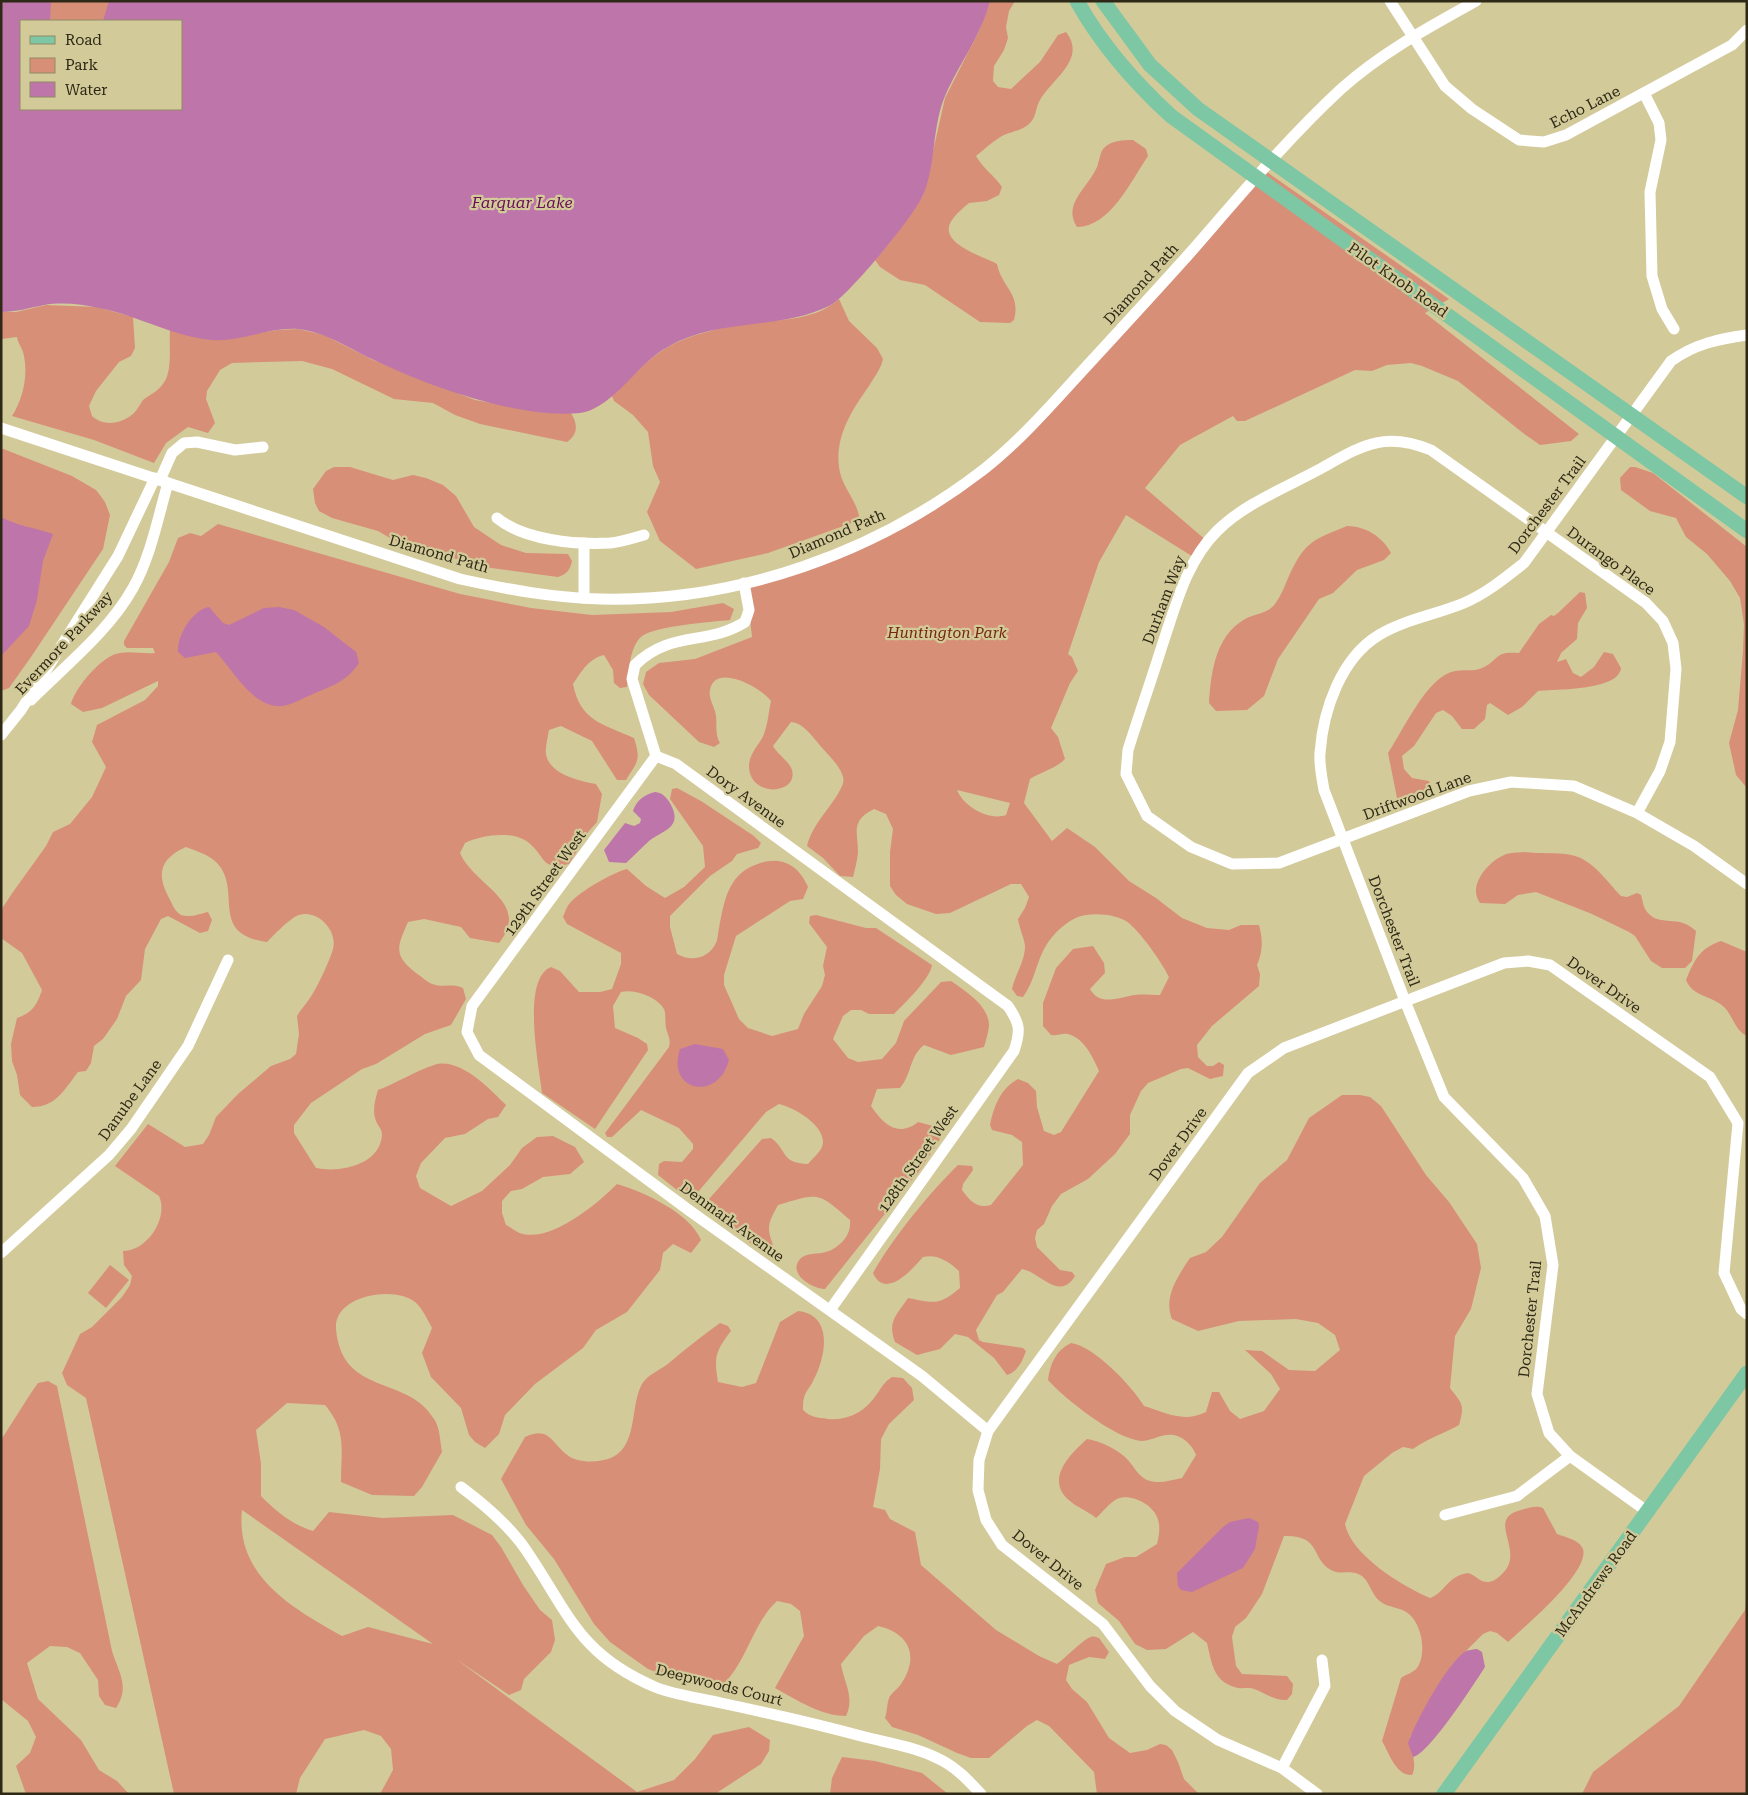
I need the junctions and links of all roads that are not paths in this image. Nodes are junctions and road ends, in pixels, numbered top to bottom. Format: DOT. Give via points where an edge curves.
graph roads {
  1 [pos="1077,1"];
  2 [pos="1103,1"];
  3 [pos="1390,1"];
  4 [pos="1476,1"];
  5 [pos="1747,30"];
  6 [pos="1411,36"];
  7 [pos="1644,93"];
  8 [pos="1271,161"];
  9 [pos="1256,179"];
  10 [pos="1674,329"];
  11 [pos="1747,335"];
  12 [pos="1632,416"];
  13 [pos="1,428"];
  14 [pos="1616,439"];
  15 [pos="263,447"];
  16 [pos="161,481"];
  17 [pos="1747,498"];
  18 [pos="497,518"];
  19 [pos="1747,531"];
  20 [pos="1547,532"];
  21 [pos="644,534"];
  22 [pos="584,543"];
  23 [pos="744,583"];
  24 [pos="584,598"];
  25 [pos="21,710"];
  26 [pos="1,735"];
  27 [pos="656,756"];
  28 [pos="1637,813"];
  29 [pos="1342,840"];
  30 [pos="1747,884"];
  31 [pos="228,960"];
  32 [pos="1405,1001"];
  33 [pos="1018,1021"];
  34 [pos="467,1032"];
  35 [pos="1743,1121"];
  36 [pos="1,1253"];
  37 [pos="830,1310"];
  38 [pos="1747,1314"];
  39 [pos="1747,1373"];
  40 [pos="988,1431"];
  41 [pos="1570,1456"];
  42 [pos="461,1487"];
  43 [pos="1648,1512"];
  44 [pos="1445,1515"];
  45 [pos="1322,1660"];
  46 [pos="1282,1768"];
  47 [pos="980,1794"];
  48 [pos="1318,1794"];
  49 [pos="1444,1794"];
  1 -- 9 [label="main road, Pilot Knob Road" via="1112,54 1136,83 1171,116"];
  2 -- 8 [label="main road, Pilot Knob Road" via="1124,32 1169,84"];
  3 -- 6 [label="street, Echo Lane"];
  4 -- 6 [label="street, Diamond Path"];
  5 -- 7 [label="street, Echo Lane" via="1732,45"];
  6 -- 7 [label="street, Echo Lane" via="1445,86 1472,109 1519,140 1544,142 1566,135"];
  6 -- 8 [label="street, Diamond Path" via="1342,88"];
  7 -- 10 [label="street" via="1659,123 1661,140 1650,192 1652,276 1662,308"];
  8 -- 9 [label="street, Diamond Path"];
  8 -- 12 [label="main road, Pilot Knob Road"];
  9 -- 14 [label="main road, Pilot Knob Road"];
  9 -- 23 [label="street, Diamond Path" via="1045,412 985,468 926,510 871,540 814,564"];
  11 -- 12 [label="street, Dorchester Trail" via="1704,342 1671,361"];
  12 -- 14 [label="street, Dorchester Trail"];
  12 -- 17 [label="main road, Pilot Knob Road"];
  13 -- 16 [label="street, Diamond Path"];
  14 -- 19 [label="main road, Pilot Knob Road"];
  14 -- 20 [label="street, Dorchester Trail"];
  15 -- 16 [label="street" via="235,450 198,442 184,444 172,453"];
  16 -- 24 [label="street, Diamond Path" via="460,579 530,593"];
  16 -- 25 [label="street, Evermore Parkway"];
  16 -- 25 [label="street, Evermore Parkway" via="148,551 135,586 121,608"];
  18 -- 22 [label="street" via="523,534"];
  20 -- 28 [label="street, Durango Place" via="1646,603 1673,642 1676,669 1670,742 1660,771"];
  20 -- 29 [label="street, Dorchester Trail" via="1524,563 1495,587 1465,603 1381,634 1362,647 1347,665 1325,717 1320,754 1324,790"];
  20 -- 29 [label="street, Durham Way" via="1431,450 1412,442 1389,440 1359,447 1244,510 1218,530 1197,555 1182,586 1128,750 1126,774 1147,816 1190,848 1232,864 1278,863"];
  21 -- 22 [label="street" via="609,543"];
  22 -- 24 [label="street"];
  23 -- 24 [label="street, Diamond Path" via="674,596"];
  23 -- 27 [label="street" via="749,610 746,622 731,631 656,648 634,665 632,679"];
  25 -- 26 [label="street, Evermore Parkway"];
  27 -- 33 [label="street, Dory Avenue" via="676,764 1008,1006"];
  27 -- 34 [label="street, 129th Street West" via="472,1006"];
  28 -- 29 [label="street, Driftwood Lane" via="1574,786 1511,782 1469,791"];
  28 -- 30 [label="street, Driftwood Lane" via="1694,846"];
  29 -- 32 [label="street, Dorchester Trail"];
  31 -- 36 [label="street, Danube Lane" via="188,1046 131,1129 109,1154"];
  32 -- 35 [label="street, Dover Drive" via="1504,963 1528,961 1550,965 1710,1077"];
  32 -- 40 [label="street, Dover Drive" via="1284,1048 1248,1073"];
  32 -- 41 [label="street, Dorchester Trail" via="1444,1097 1523,1178 1545,1216 1552,1265 1537,1394 1548,1433"];
  33 -- 37 [label="street, 128th Street West" via="1019,1035 1014,1051"];
  34 -- 37 [label="street, Denmark Avenue" via="478,1055"];
  35 -- 38 [label="street, Dover Drive" via="1724,1273 1741,1309"];
  37 -- 40 [label="street, Denmark Avenue" via="922,1376"];
  39 -- 43 [label="main road, McAndrews Road"];
  40 -- 46 [label="street, Dover Drive" via="978,1460 978,1490 986,1520 1002,1546 1103,1624 1150,1686 1175,1711 1218,1740"];
  41 -- 43 [label="street, Dorchester Trail"];
  41 -- 44 [label="street" via="1517,1496"];
  42 -- 47 [label="street, Deepwoods Court" via="509,1529 526,1549 558,1604 582,1636 619,1669 658,1688 679,1694 797,1719 916,1750 959,1771"];
  43 -- 49 [label="main road, McAndrews Road"];
  45 -- 46 [label="street" via="1325,1686"];
  46 -- 48 [label="street, Dover Drive"];
}
